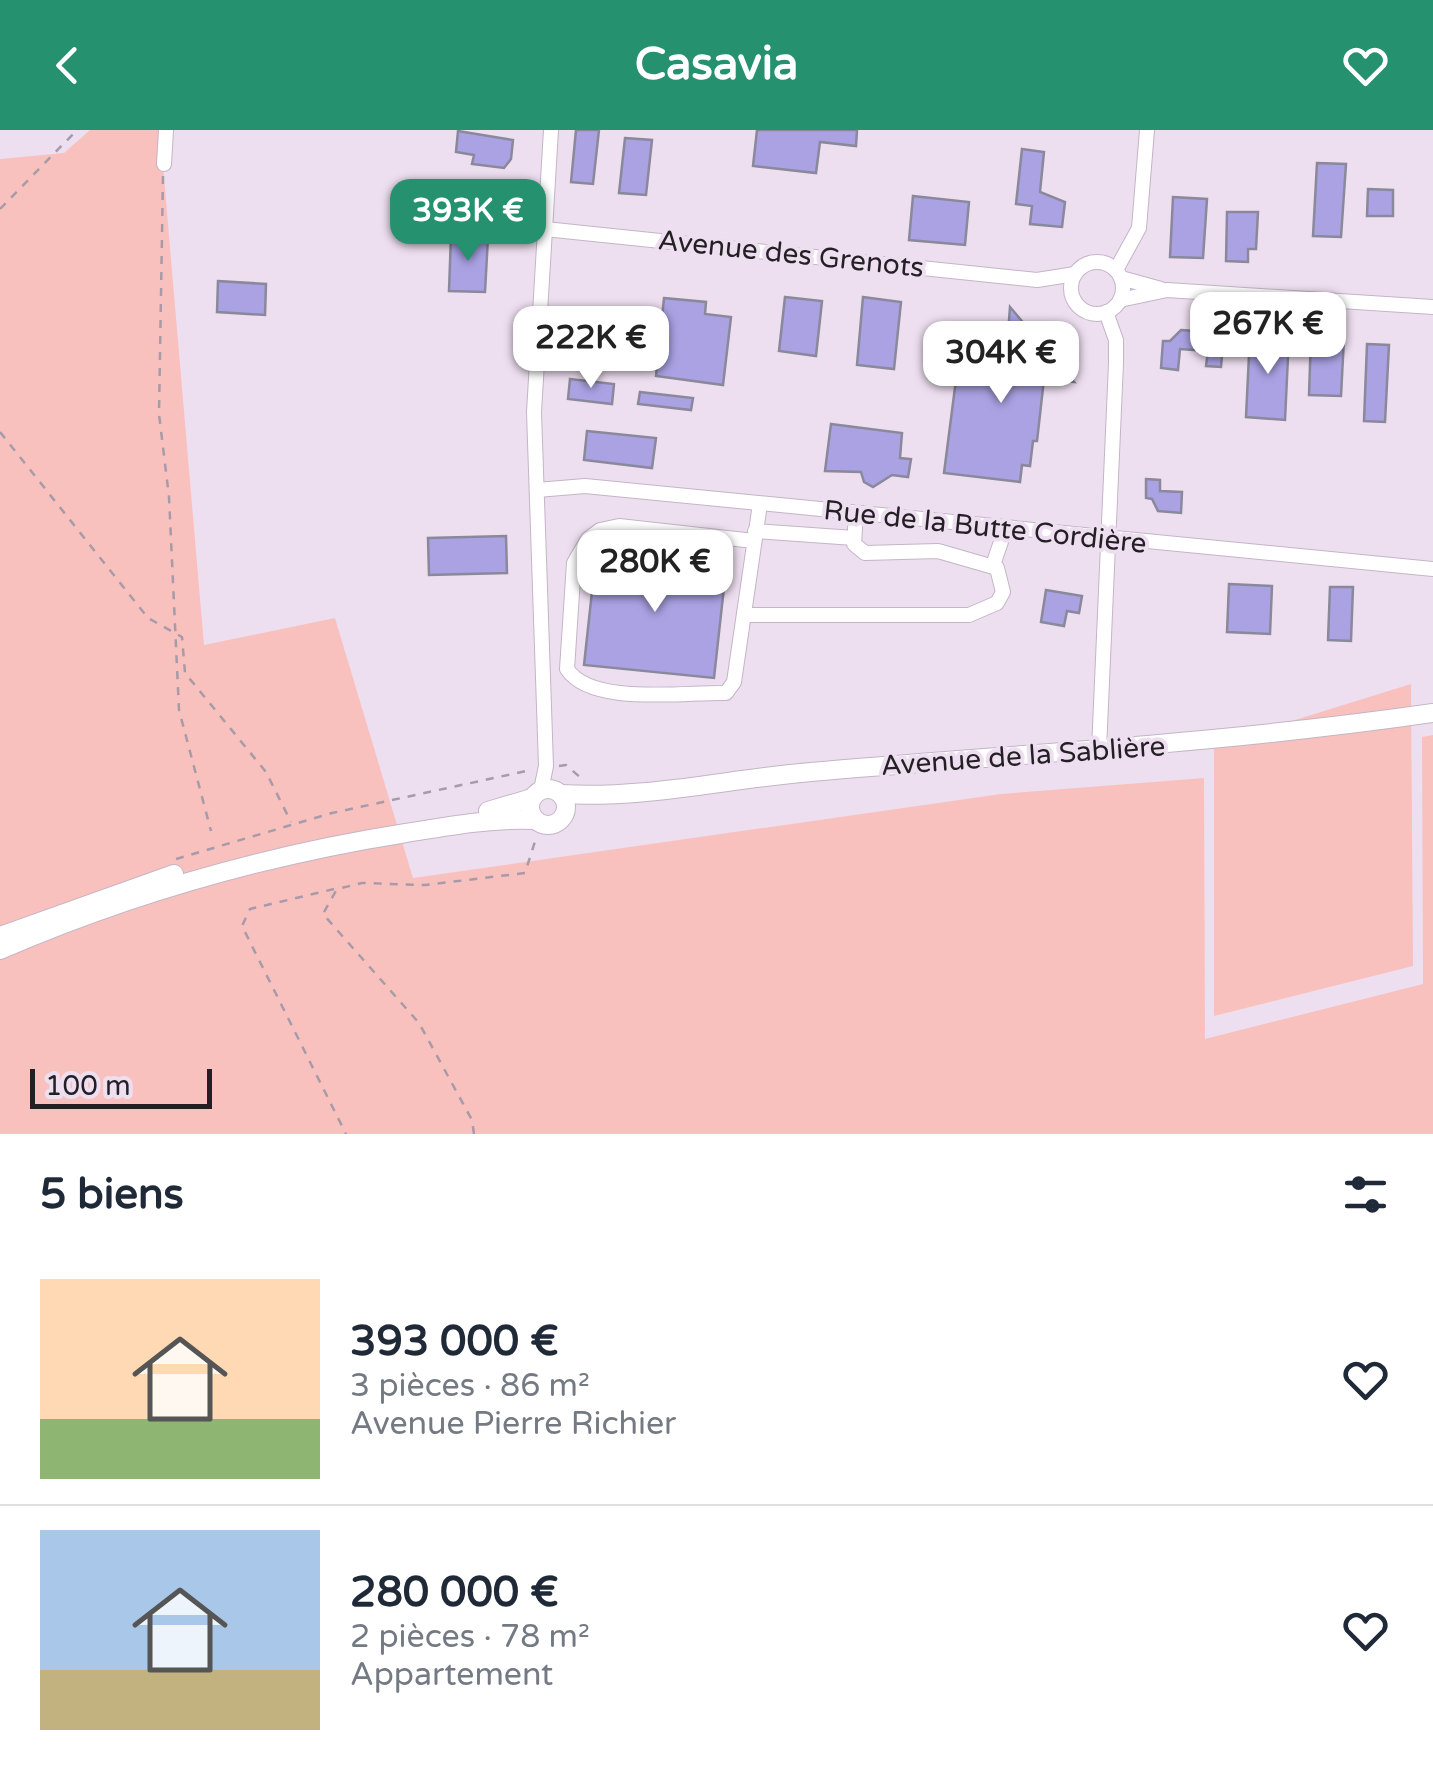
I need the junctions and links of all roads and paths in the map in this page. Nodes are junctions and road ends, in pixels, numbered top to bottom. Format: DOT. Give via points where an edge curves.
graph roads {
  1 [pos="77,130"];
  2 [pos="166,130"];
  3 [pos="551,130"];
  4 [pos="1147,130"];
  5 [pos="164,164"];
  6 [pos="0,209"];
  7 [pos="545,229"];
  8 [pos="1125,248"];
  9 [pos="1097,262"];
  10 [pos="1075,274"];
  11 [pos="1118,274"];
  12 [pos="1036,280"];
  13 [pos="1167,290"];
  14 [pos="1072,297"];
  15 [pos="1120,300"];
  16 [pos="1433,307"];
  17 [pos="1106,312"];
  18 [pos="0,432"];
  19 [pos="537,490"];
  20 [pos="760,504"];
  21 [pos="856,514"];
  22 [pos="1005,530"];
  23 [pos="755,536"];
  24 [pos="854,538"];
  25 [pos="1107,540"];
  26 [pos="993,565"];
  27 [pos="1433,569"];
  28 [pos="744,615"];
  29 [pos="176,633"];
  30 [pos="1433,713"];
  31 [pos="1099,750"];
  32 [pos="501,779"];
  33 [pos="547,793"];
  34 [pos="613,797"];
  35 [pos="565,814"];
  36 [pos="537,828"];
  37 [pos="211,831"];
  38 [pos="338,888"];
  39 [pos="0,936"];
  40 [pos="0,950"];
  41 [pos="346,1134"];
  42 [pos="474,1134"];
  1 -- 6 [label="path"];
  2 -- 5 [label="street"];
  3 -- 7 [label="street"];
  4 -- 8 [label="street" via="1139,228"];
  5 -- 29 [label="path" via="159,414"];
  7 -- 12 [label="street, Avenue des Grenots"];
  7 -- 19 [label="street" via="534,412"];
  8 -- 9 [label="street"];
  8 -- 11 [label="street"];
  9 -- 10 [label="street"];
  9 -- 11 [label="street"];
  10 -- 12 [label="street, Avenue des Grenots"];
  10 -- 14 [label="street"];
  11 -- 13 [label="street"];
  11 -- 15 [label="street"];
  12 -- 14 [label="street, Avenue des Grenots"];
  13 -- 15 [label="street"];
  13 -- 16 [label="street"];
  14 -- 17 [label="street" via="1084,311"];
  15 -- 17 [label="street"];
  17 -- 25 [label="street" via="1116,340"];
  18 -- 29 [label="path" via="148,618"];
  19 -- 20 [label="street, Rue de la Butte Cordière" via="586,486"];
  19 -- 33 [label="street"];
  20 -- 21 [label="street, Rue de la Butte Cordière"];
  20 -- 23 [label="street"];
  21 -- 22 [label="street, Rue de la Butte Cordière"];
  21 -- 24 [label="street"];
  22 -- 25 [label="street, Rue de la Butte Cordière"];
  22 -- 26 [label="street"];
  23 -- 24 [label="street"];
  23 -- 28 [label="street"];
  23 -- 28 [label="street" via="600,530 574,563 567,669 576,683 598,692 726,692 734,682"];
  24 -- 26 [label="street" via="876,556 938,551"];
  25 -- 27 [label="street, Rue de la Butte Cordière"];
  25 -- 31 [label="street"];
  26 -- 28 [label="street" via="1003,592 997,604 969,615"];
  29 -- 32 [label="path" via="182,636 186,673 266,772 292,823"];
  29 -- 37 [label="path" via="179,710"];
  30 -- 31 [label="main road, Avenue de la Sablière" via="1277,736"];
  31 -- 34 [label="main road, Avenue de la Sablière" via="806,772"];
  33 -- 34 [label="main road, Avenue de la Sablière"];
  33 -- 35 [label="main road"];
  33 -- 36 [label="main road" via="530,810"];
  33 -- 39 [label="main road, Avenue de la Sablière" via="491,811 263,850 144,883"];
  34 -- 35 [label="main road, Avenue de la Sablière"];
  35 -- 36 [label="main road, Avenue de la Sablière"];
  36 -- 38 [label="path" via="525,873"];
  36 -- 40 [label="main road, Avenue de la Sablière" via="492,820 289,856 145,896"];
  38 -- 41 [label="path" via="250,909 242,926"];
  38 -- 42 [label="path" via="323,914 418,1023"];
}
